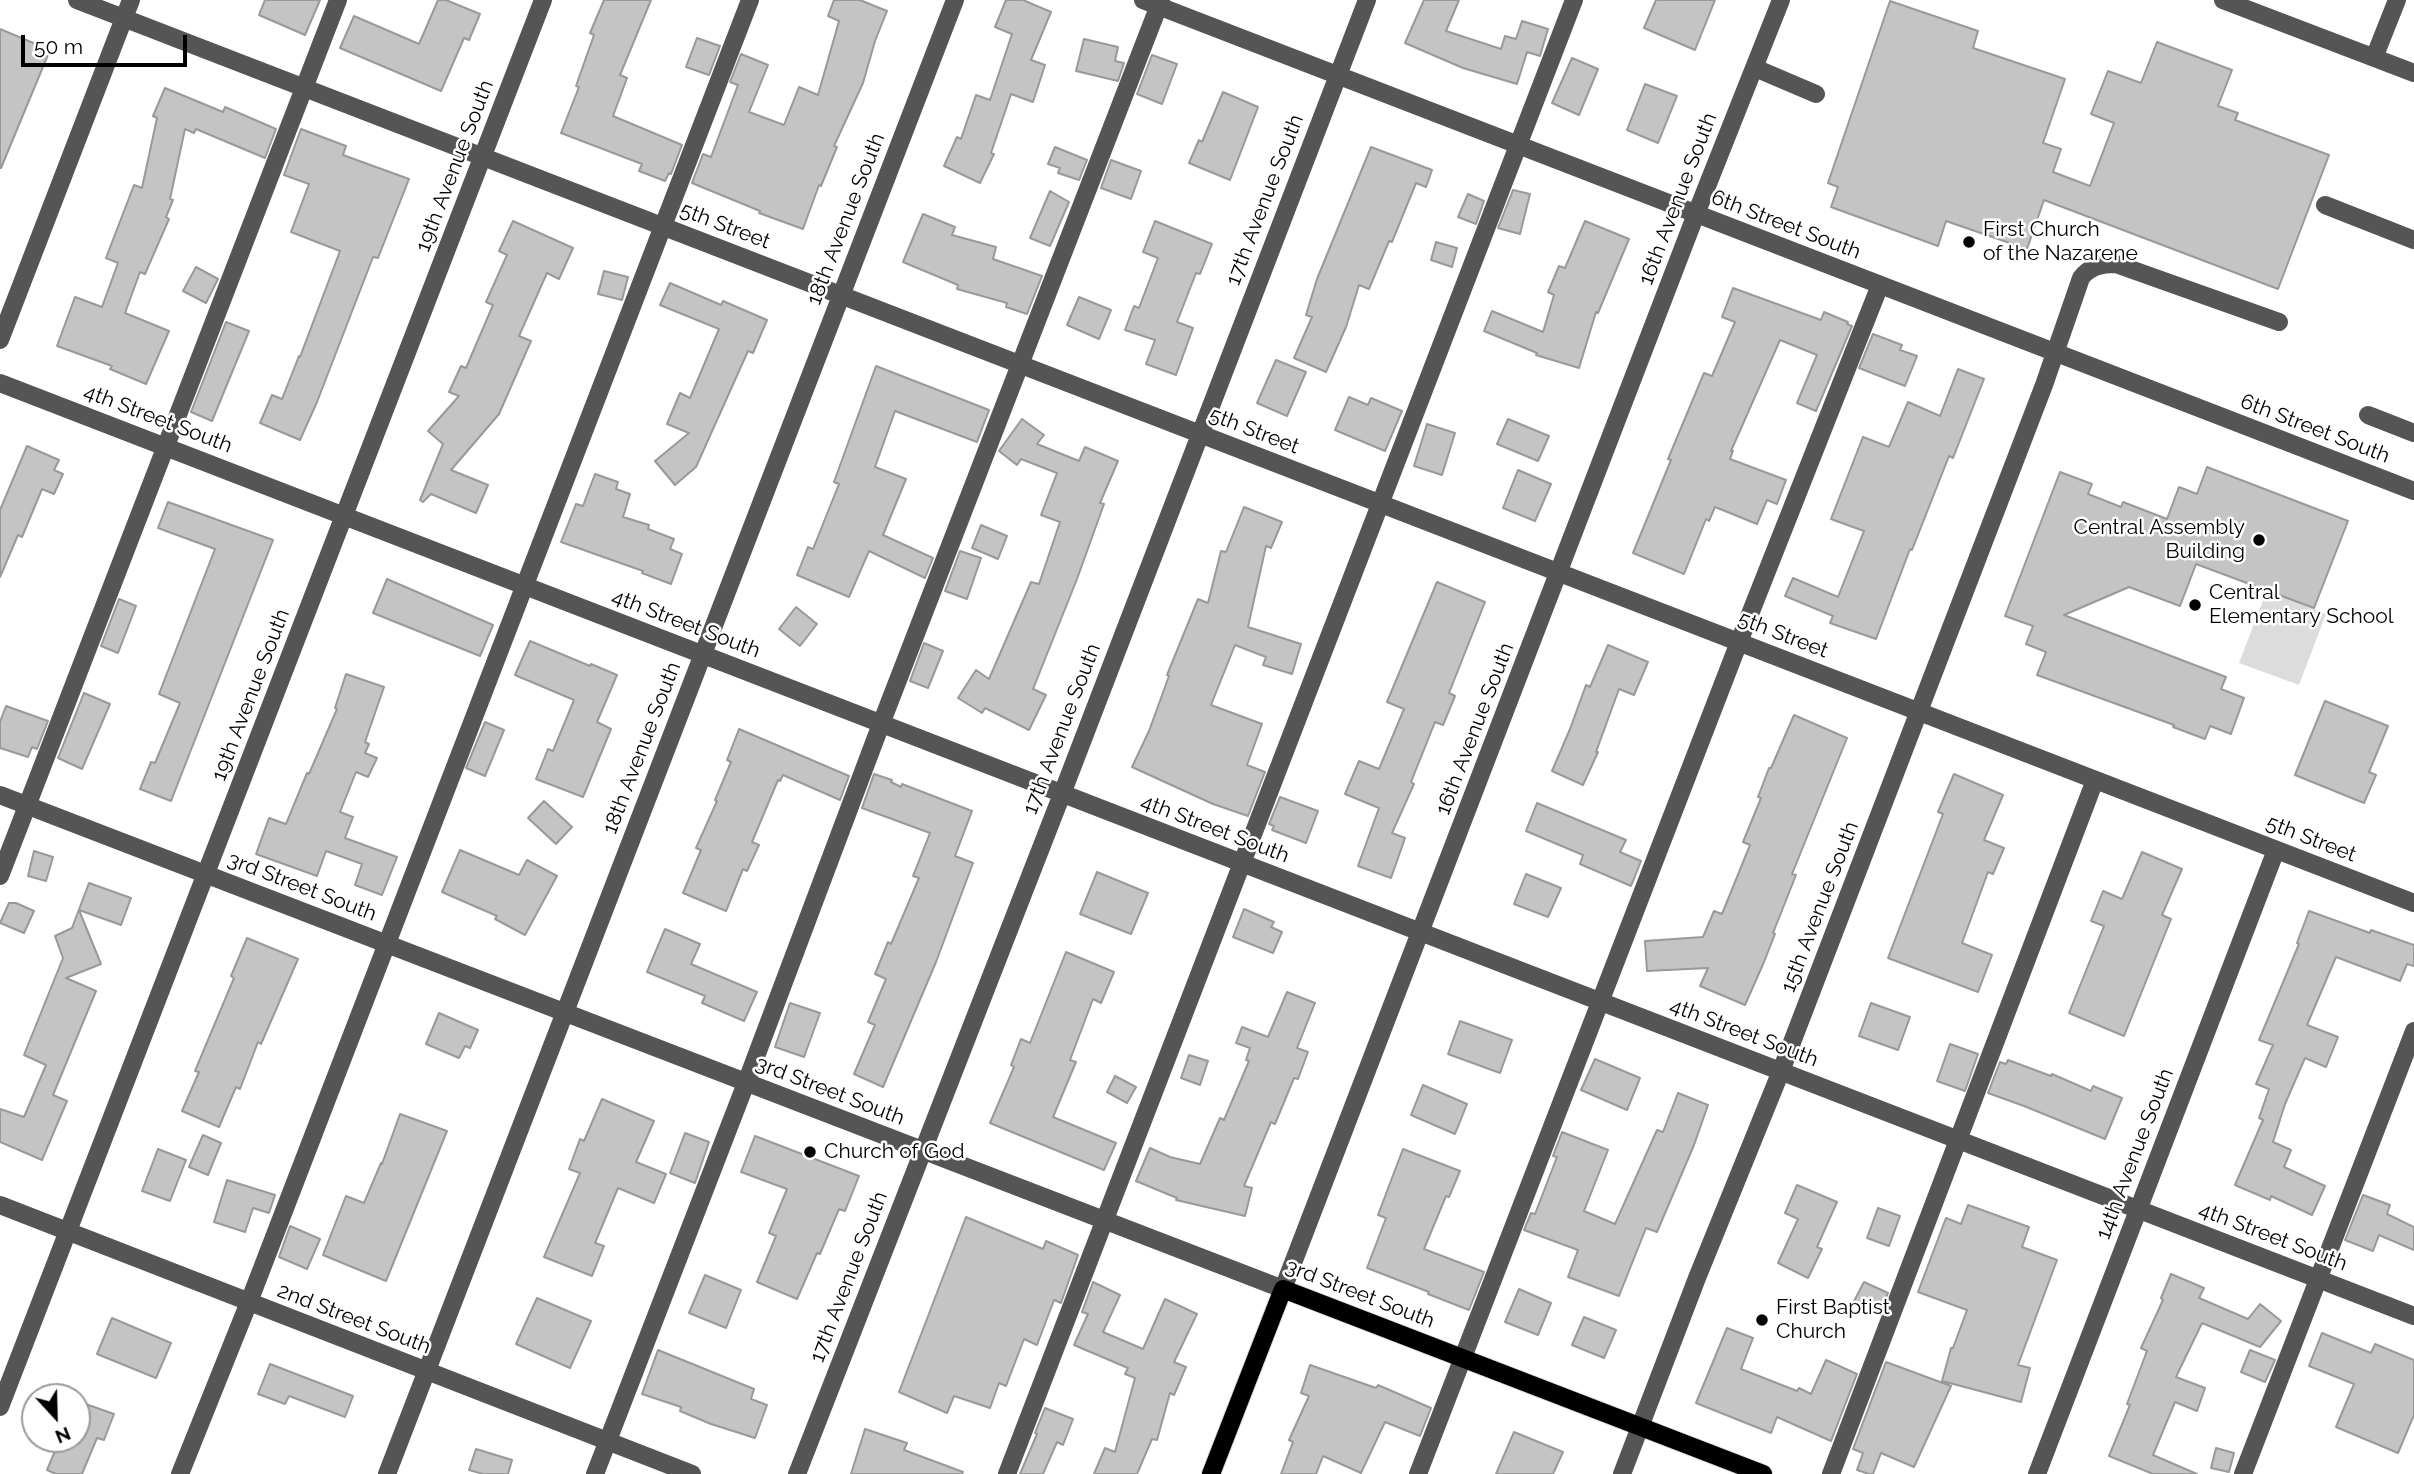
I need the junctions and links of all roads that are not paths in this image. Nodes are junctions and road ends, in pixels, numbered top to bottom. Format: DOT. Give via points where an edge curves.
graph roads {
  1 [pos="77,0"];
  2 [pos="131,0"];
  3 [pos="338,0"];
  4 [pos="543,0"];
  5 [pos="750,0"];
  6 [pos="955,0"];
  7 [pos="1367,0"];
  8 [pos="1574,0"];
  9 [pos="1781,0"];
  10 [pos="2223,0"];
  11 [pos="2397,0"];
  12 [pos="1154,2"];
  13 [pos="124,18"];
  14 [pos="2374,58"];
  15 [pos="1755,68"];
  16 [pos="2414,73"];
  17 [pos="1338,75"];
  18 [pos="304,88"];
  19 [pos="1816,94"];
  20 [pos="1518,144"];
  21 [pos="482,157"];
  22 [pos="2325,205"];
  23 [pos="1696,214"];
  24 [pos="662,226"];
  25 [pos="2414,240"];
  26 [pos="1880,285"];
  27 [pos="841,295"];
  28 [pos="2279,322"];
  29 [pos="0,340"];
  30 [pos="2055,354"];
  31 [pos="1021,365"];
  32 [pos="0,383"];
  33 [pos="2368,415"];
  34 [pos="2414,433"];
  35 [pos="1200,434"];
  36 [pos="165,446"];
  37 [pos="2414,491"];
  38 [pos="1380,505"];
  39 [pos="345,516"];
  40 [pos="1559,573"];
  41 [pos="525,586"];
  42 [pos="1739,642"];
  43 [pos="702,655"];
  44 [pos="1919,712"];
  45 [pos="881,724"];
  46 [pos="2095,780"];
  47 [pos="1062,794"];
  48 [pos="0,795"];
  49 [pos="27,805"];
  50 [pos="2276,850"];
  51 [pos="1242,864"];
  52 [pos="206,874"];
  53 [pos="0,876"];
  54 [pos="2414,903"];
  55 [pos="1421,932"];
  56 [pos="386,944"];
  57 [pos="1599,1001"];
  58 [pos="565,1013"];
  59 [pos="2414,1031"];
  60 [pos="1781,1071"];
  61 [pos="746,1083"];
  62 [pos="1960,1140"];
  63 [pos="923,1151"];
  64 [pos="0,1205"];
  65 [pos="2138,1209"];
  66 [pos="1105,1222"];
  67 [pos="68,1232"];
  68 [pos="2319,1279"];
  69 [pos="1283,1289"];
  70 [pos="249,1302"];
  71 [pos="2414,1316"];
  72 [pos="1462,1358"];
  73 [pos="427,1371"];
  74 [pos="0,1407"];
  75 [pos="1640,1427"];
  76 [pos="607,1441"];
  77 [pos="180,1474"];
  78 [pos="387,1474"];
  79 [pos="595,1474"];
  80 [pos="692,1474"];
  81 [pos="797,1474"];
  82 [pos="1007,1474"];
  83 [pos="1211,1474"];
  84 [pos="1418,1474"];
  85 [pos="1622,1474"];
  86 [pos="1763,1474"];
  87 [pos="1831,1474"];
  88 [pos="2038,1474"];
  89 [pos="2243,1474"];
  1 -- 13 [label="street, 5th Street"];
  2 -- 13 [label="street"];
  3 -- 18 [label="street"];
  4 -- 21 [label="street, 19th Avenue South"];
  5 -- 24 [label="street"];
  6 -- 27 [label="street, 18th Avenue South"];
  7 -- 17 [label="street, 17th Avenue South"];
  8 -- 20 [label="street"];
  9 -- 15 [label="street, 16th Avenue South"];
  10 -- 14 [label="street"];
  11 -- 14 [label="street"];
  12 -- 17 [label="street, 6th Street South"];
  12 -- 31 [label="street"];
  13 -- 18 [label="street, 5th Street"];
  13 -- 29 [label="street"];
  14 -- 16 [label="street"];
  15 -- 19 [label="street"];
  15 -- 23 [label="street, 16th Avenue South"];
  17 -- 20 [label="street, 6th Street South"];
  17 -- 35 [label="street, 17th Avenue South"];
  18 -- 21 [label="street, 5th Street"];
  18 -- 36 [label="street"];
  20 -- 23 [label="street, 6th Street South"];
  20 -- 38 [label="street"];
  21 -- 24 [label="street, 5th Street"];
  21 -- 39 [label="street, 19th Avenue South"];
  22 -- 25 [label="street"];
  23 -- 26 [label="street, 6th Street South"];
  23 -- 40 [label="street, 16th Avenue South"];
  24 -- 27 [label="street, 5th Street"];
  24 -- 41 [label="street"];
  26 -- 30 [label="street, 6th Street South"];
  26 -- 42 [label="street"];
  27 -- 31 [label="street, 5th Street"];
  27 -- 43 [label="street, 18th Avenue South"];
  28 -- 30 [label="street, 15th Avenue South" via="2128,267 2106,264 2086,271 2081,278"];
  30 -- 37 [label="street, 6th Street South"];
  30 -- 44 [label="street, 15th Avenue South"];
  31 -- 35 [label="street, 5th Street"];
  31 -- 45 [label="street"];
  32 -- 36 [label="street, 4th Street South"];
  33 -- 34 [label="street"];
  35 -- 38 [label="street, 5th Street"];
  35 -- 47 [label="street, 17th Avenue South"];
  36 -- 39 [label="street, 4th Street South"];
  36 -- 49 [label="street"];
  38 -- 40 [label="street, 5th Street"];
  38 -- 51 [label="street"];
  39 -- 41 [label="street, 4th Street South"];
  39 -- 52 [label="street, 19th Avenue South"];
  40 -- 42 [label="street, 5th Street"];
  40 -- 55 [label="street, 16th Avenue South"];
  41 -- 43 [label="street, 4th Street South"];
  41 -- 56 [label="street"];
  42 -- 44 [label="street, 5th Street"];
  42 -- 57 [label="street"];
  43 -- 45 [label="street, 4th Street South"];
  43 -- 58 [label="street, 18th Avenue South"];
  44 -- 46 [label="street, 5th Street"];
  44 -- 60 [label="street, 15th Avenue South"];
  45 -- 47 [label="street, 4th Street South"];
  45 -- 61 [label="street"];
  46 -- 50 [label="street, 5th Street"];
  46 -- 62 [label="street"];
  47 -- 51 [label="street, 4th Street South"];
  47 -- 63 [label="street, 17th Avenue South"];
  48 -- 49 [label="street, 3rd Street South"];
  49 -- 52 [label="street, 3rd Street South"];
  49 -- 53 [label="street"];
  50 -- 54 [label="street, 5th Street"];
  50 -- 65 [label="street, 14th Avenue South"];
  51 -- 55 [label="street, 4th Street South"];
  51 -- 66 [label="street"];
  52 -- 56 [label="street, 3rd Street South"];
  52 -- 67 [label="street, 19th Avenue South"];
  55 -- 57 [label="street, 4th Street South"];
  55 -- 69 [label="street, 16th Avenue South"];
  56 -- 58 [label="street, 3rd Street South"];
  56 -- 70 [label="street"];
  57 -- 60 [label="street, 4th Street South"];
  57 -- 72 [label="street"];
  58 -- 61 [label="street, 3rd Street South"];
  58 -- 73 [label="street, 18th Avenue South"];
  59 -- 68 [label="street"];
  60 -- 62 [label="street, 4th Street South"];
  60 -- 75 [label="street, 15th Avenue South"];
  61 -- 63 [label="street, 3rd Street South"];
  61 -- 76 [label="street"];
  62 -- 65 [label="street, 4th Street South"];
  62 -- 87 [label="street"];
  63 -- 66 [label="street, 3rd Street South"];
  63 -- 81 [label="street, 17th Avenue South"];
  64 -- 67 [label="street, 2nd Street South"];
  65 -- 68 [label="street, 4th Street South"];
  65 -- 88 [label="street, 14th Avenue South"];
  66 -- 69 [label="street, 3rd Street South"];
  66 -- 82 [label="street"];
  67 -- 70 [label="street, 2nd Street South"];
  67 -- 74 [label="street, 19th Avenue South"];
  68 -- 71 [label="street, 4th Street South"];
  68 -- 89 [label="street"];
  69 -- 72 [label="main road, 3rd Street South"];
  69 -- 83 [label="main road, 16th Avenue South"];
  70 -- 73 [label="street, 2nd Street South"];
  70 -- 77 [label="street"];
  72 -- 75 [label="main road, 3rd Street South"];
  72 -- 84 [label="street"];
  73 -- 76 [label="street, 2nd Street South"];
  73 -- 78 [label="street, 18th Avenue South"];
  75 -- 85 [label="street, 15th Avenue South"];
  75 -- 86 [label="main road, 3rd Street South"];
  76 -- 79 [label="street"];
  76 -- 80 [label="street, 2nd Street South"];
}
